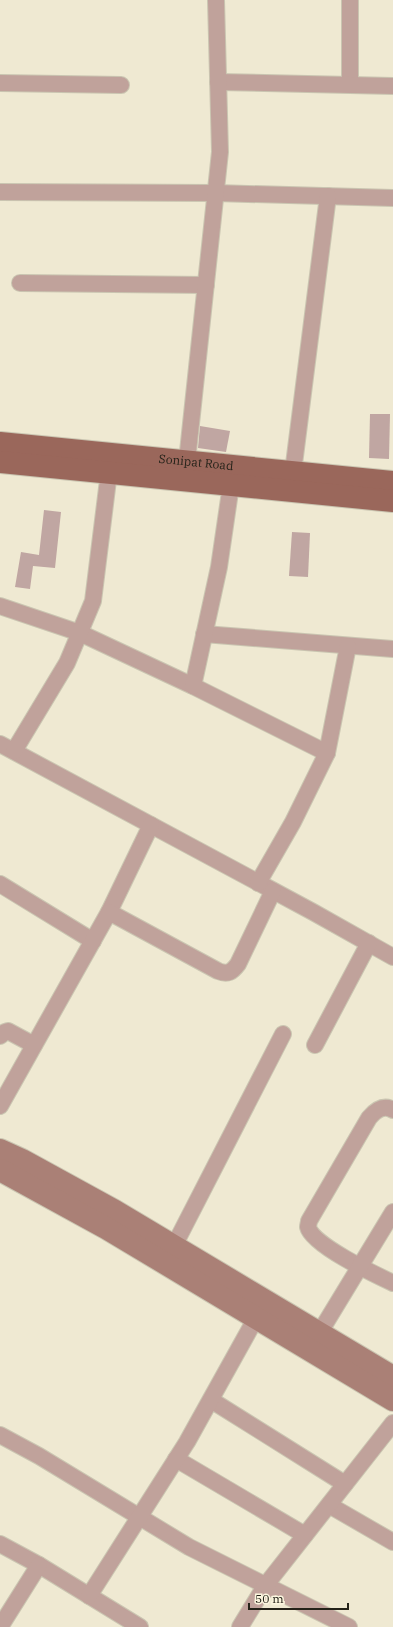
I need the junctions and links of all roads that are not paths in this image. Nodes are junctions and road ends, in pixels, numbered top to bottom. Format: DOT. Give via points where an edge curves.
graph roads {
  1 [pos="216,0"];
  2 [pos="350,0"];
  3 [pos="218,82"];
  4 [pos="0,84"];
  5 [pos="350,84"];
  6 [pos="121,85"];
  7 [pos="393,86"];
  8 [pos="0,192"];
  9 [pos="216,193"];
  10 [pos="328,196"];
  11 [pos="393,198"];
  12 [pos="20,283"];
  13 [pos="206,285"];
  14 [pos="0,443"];
  15 [pos="0,462"];
  16 [pos="187,462"];
  17 [pos="109,472"];
  18 [pos="293,472"];
  19 [pos="393,482"];
  20 [pos="231,485"];
  21 [pos="393,501"];
  22 [pos="0,606"];
  23 [pos="80,633"];
  24 [pos="204,634"];
  25 [pos="348,646"];
  26 [pos="393,649"];
  27 [pos="193,686"];
  28 [pos="7,748"];
  29 [pos="327,753"];
  30 [pos="151,825"];
  31 [pos="258,883"];
  32 [pos="0,884"];
  33 [pos="273,891"];
  34 [pos="109,912"];
  35 [pos="93,941"];
  36 [pos="368,943"];
  37 [pos="393,957"];
  38 [pos="283,1034"];
  39 [pos="0,1036"];
  40 [pos="34,1045"];
  41 [pos="315,1045"];
  42 [pos="0,1106"];
  43 [pos="393,1110"];
  44 [pos="0,1150"];
  45 [pos="0,1170"];
  46 [pos="63,1193"];
  47 [pos="393,1212"];
  48 [pos="174,1246"];
  49 [pos="360,1267"];
  50 [pos="393,1283"];
  51 [pos="262,1309"];
  52 [pos="320,1332"];
  53 [pos="393,1377"];
  54 [pos="211,1400"];
  55 [pos="393,1400"];
  56 [pos="393,1423"];
  57 [pos="0,1435"];
  58 [pos="176,1459"];
  59 [pos="345,1484"];
  60 [pos="329,1505"];
  61 [pos="139,1517"];
  62 [pos="305,1535"];
  63 [pos="393,1542"];
  64 [pos="0,1544"];
  65 [pos="39,1564"];
  66 [pos="264,1586"];
  67 [pos="89,1596"];
  68 [pos="0,1627"];
  69 [pos="140,1627"];
  70 [pos="240,1627"];
  71 [pos="349,1627"];
  1 -- 3 [label="street"];
  2 -- 5 [label="street"];
  3 -- 5 [label="street"];
  3 -- 9 [label="street" via="220,152"];
  4 -- 6 [label="street"];
  5 -- 7 [label="street"];
  8 -- 9 [label="street"];
  9 -- 10 [label="street"];
  9 -- 13 [label="street"];
  10 -- 11 [label="street"];
  10 -- 18 [label="street"];
  12 -- 13 [label="street"];
  13 -- 16 [label="street"];
  14 -- 16 [label="main road, Sonipat Road"];
  15 -- 17 [label="main road, Sonipat Road"];
  16 -- 18 [label="main road, Sonipat Road"];
  17 -- 20 [label="main road, Sonipat Road"];
  17 -- 23 [label="street" via="93,601"];
  18 -- 19 [label="main road, Sonipat Road"];
  20 -- 21 [label="main road, Sonipat Road"];
  20 -- 24 [label="street" via="219,567"];
  22 -- 23 [label="street"];
  23 -- 27 [label="street"];
  23 -- 28 [label="street" via="68,663"];
  24 -- 25 [label="street"];
  24 -- 27 [label="street"];
  25 -- 26 [label="street"];
  25 -- 29 [label="street"];
  27 -- 29 [label="street"];
  28 -- 30 [label="street"];
  29 -- 31 [label="street" via="293,822"];
  30 -- 31 [label="street"];
  30 -- 34 [label="street"];
  31 -- 33 [label="street"];
  32 -- 35 [label="street"];
  33 -- 34 [label="street" via="238,964 227,973"];
  33 -- 36 [label="street"];
  34 -- 35 [label="street"];
  35 -- 40 [label="street"];
  36 -- 37 [label="street"];
  36 -- 41 [label="street"];
  38 -- 48 [label="street"];
  39 -- 40 [label="street" via="8,1031"];
  40 -- 42 [label="street"];
  43 -- 49 [label="street" via="389,1107 381,1108 369,1118 309,1221 308,1227 314,1237"];
  44 -- 46 [label="main road"];
  45 -- 46 [label="main road"];
  46 -- 48 [label="main road"];
  46 -- 51 [label="main road" via="113,1232"];
  47 -- 49 [label="street"];
  48 -- 51 [label="main road"];
  49 -- 50 [label="street"];
  49 -- 52 [label="street"];
  51 -- 52 [label="main road"];
  51 -- 54 [label="street"];
  51 -- 55 [label="main road"];
  52 -- 53 [label="main road"];
  54 -- 58 [label="street"];
  54 -- 59 [label="street"];
  56 -- 59 [label="street"];
  57 -- 61 [label="street"];
  58 -- 61 [label="street"];
  58 -- 62 [label="street"];
  59 -- 60 [label="street"];
  60 -- 62 [label="street"];
  60 -- 63 [label="street"];
  61 -- 66 [label="street" via="189,1547"];
  61 -- 67 [label="street"];
  62 -- 66 [label="street"];
  64 -- 65 [label="street"];
  65 -- 67 [label="street"];
  65 -- 68 [label="street"];
  66 -- 70 [label="street"];
  66 -- 71 [label="street"];
  67 -- 69 [label="street"];
}
